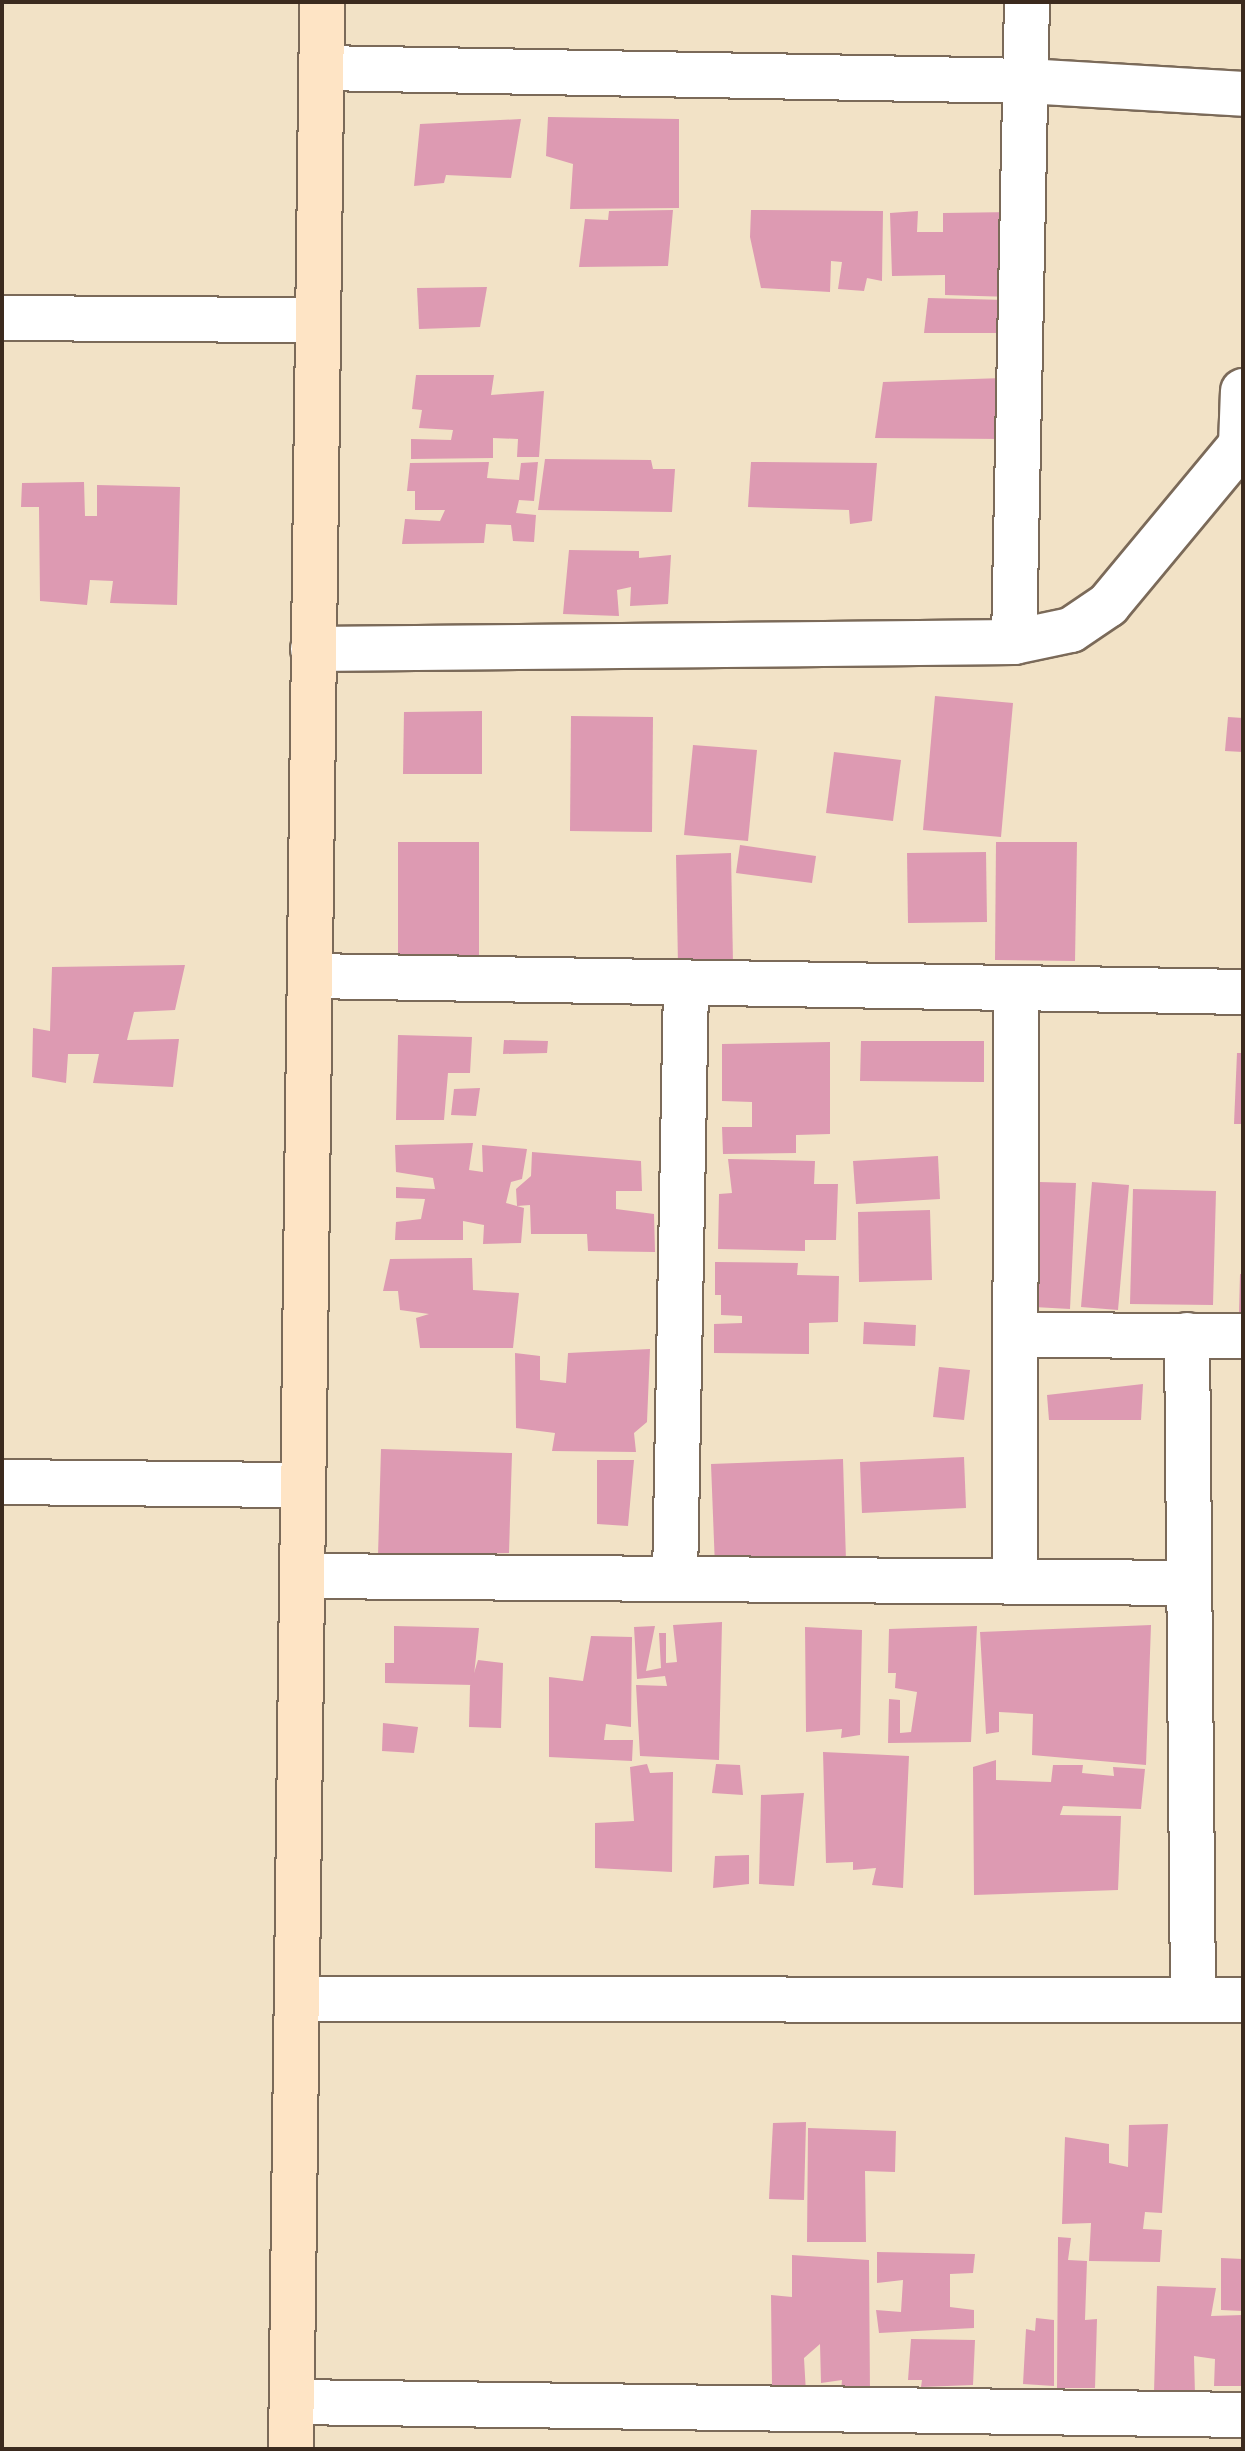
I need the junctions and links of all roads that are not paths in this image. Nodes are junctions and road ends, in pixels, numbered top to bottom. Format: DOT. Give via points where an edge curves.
graph roads {
  1 [pos="322,2"];
  2 [pos="1027,2"];
  3 [pos="321,68"];
  4 [pos="1027,81"];
  5 [pos="1243,94"];
  6 [pos="2,318"];
  7 [pos="318,320"];
  8 [pos="1243,391"];
  9 [pos="1242,445"];
  10 [pos="1014,642"];
  11 [pos="313,649"];
  12 [pos="310,976"];
  13 [pos="686,983"];
  14 [pos="1016,988"];
  15 [pos="1243,992"];
  16 [pos="1015,1335"];
  17 [pos="1187,1335"];
  18 [pos="1243,1336"];
  19 [pos="2,1482"];
  20 [pos="302,1485"];
  21 [pos="302,1576"];
  22 [pos="675,1579"];
  23 [pos="1015,1582"];
  24 [pos="1189,1583"];
  25 [pos="297,1999"];
  26 [pos="1193,2000"];
  27 [pos="1243,2000"];
  28 [pos="292,2402"];
  29 [pos="1243,2415"];
  30 [pos="291,2449"];
  1 -- 3 [label="street"];
  2 -- 4 [label="street"];
  3 -- 4 [label="street"];
  3 -- 7 [label="street"];
  4 -- 5 [label="street"];
  4 -- 10 [label="street"];
  6 -- 7 [label="street"];
  7 -- 11 [label="street"];
  8 -- 9 [label="street"];
  9 -- 10 [label="street" via="1108,605 1071,630"];
  10 -- 11 [label="street"];
  11 -- 12 [label="street"];
  12 -- 13 [label="street"];
  12 -- 20 [label="street"];
  13 -- 14 [label="street"];
  13 -- 22 [label="street"];
  14 -- 15 [label="street"];
  14 -- 16 [label="street"];
  16 -- 17 [label="street"];
  16 -- 23 [label="street"];
  17 -- 18 [label="street"];
  17 -- 24 [label="street"];
  19 -- 20 [label="street"];
  20 -- 21 [label="street"];
  21 -- 22 [label="street"];
  21 -- 25 [label="street"];
  22 -- 23 [label="street"];
  23 -- 24 [label="street"];
  24 -- 26 [label="street"];
  25 -- 26 [label="street"];
  25 -- 28 [label="street"];
  26 -- 27 [label="street"];
  28 -- 29 [label="street"];
  28 -- 30 [label="street"];
}
